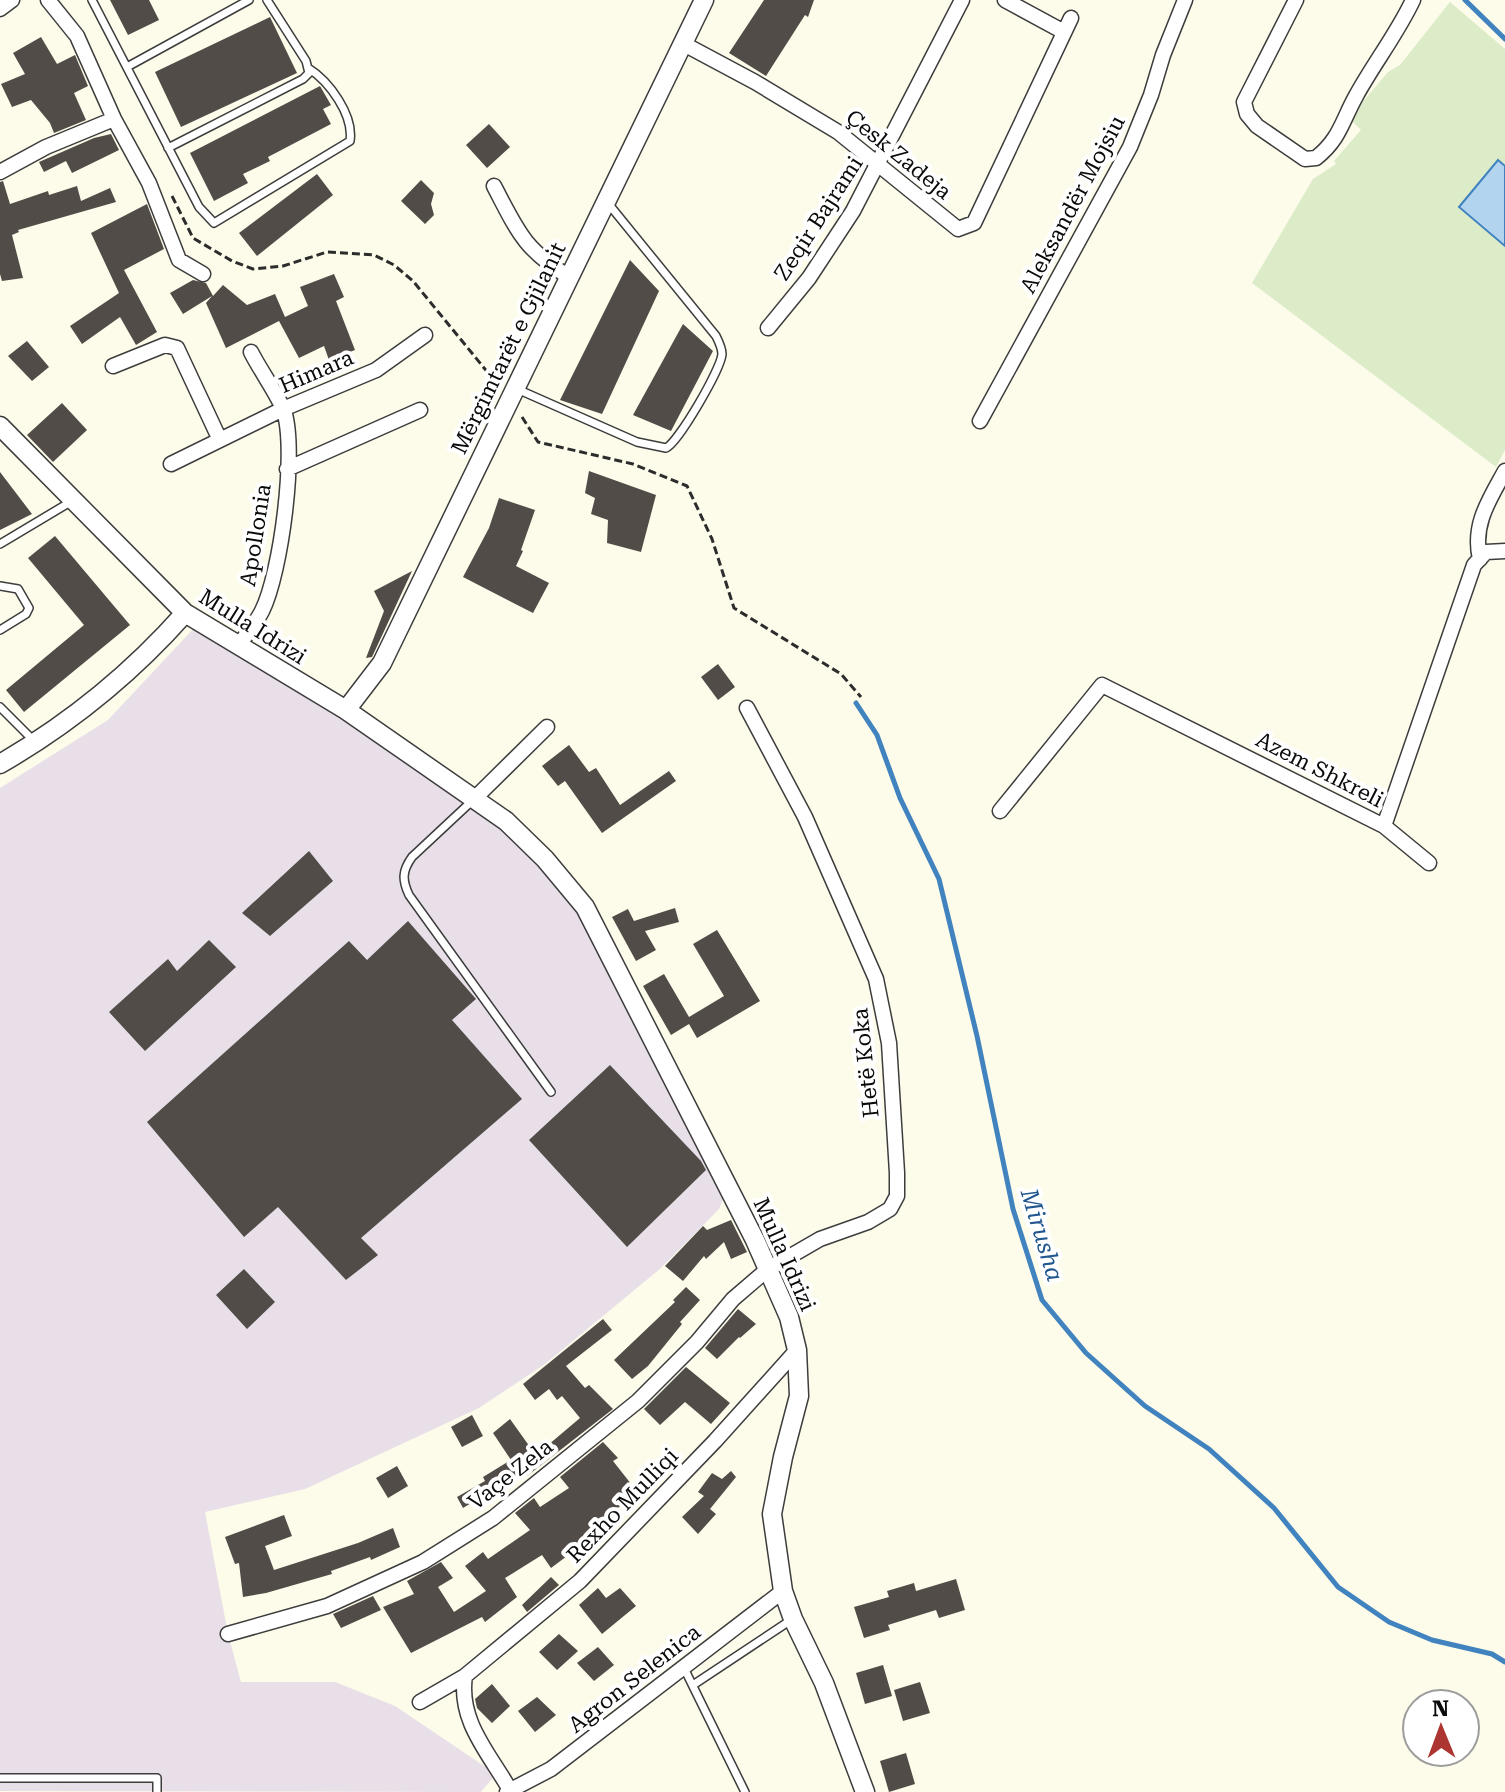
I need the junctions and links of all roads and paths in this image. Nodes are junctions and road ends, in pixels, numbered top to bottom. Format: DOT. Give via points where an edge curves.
graph roads {
  1 [pos="12,0"];
  2 [pos="48,0"];
  3 [pos="92,0"];
  4 [pos="249,0"];
  5 [pos="267,0"];
  6 [pos="704,0"];
  7 [pos="962,0"];
  8 [pos="1005,0"];
  9 [pos="1185,0"];
  10 [pos="1296,0"];
  11 [pos="1413,0"];
  12 [pos="0,9"];
  13 [pos="1071,18"];
  14 [pos="1064,32"];
  15 [pos="682,43"];
  16 [pos="127,67"];
  17 [pos="308,68"];
  18 [pos="114,119"];
  19 [pos="168,148"];
  20 [pos="878,167"];
  21 [pos="0,172"];
  22 [pos="494,186"];
  23 [pos="606,201"];
  24 [pos="193,238"];
  25 [pos="203,274"];
  26 [pos="569,277"];
  27 [pos="768,328"];
  28 [pos="425,335"];
  29 [pos="251,352"];
  30 [pos="113,366"];
  31 [pos="512,394"];
  32 [pos="283,409"];
  33 [pos="420,410"];
  34 [pos="980,421"];
  35 [pos="0,426"];
  36 [pos="219,438"];
  37 [pos="171,464"];
  38 [pos="287,469"];
  39 [pos="1505,471"];
  40 [pos="72,501"];
  41 [pos="0,544"];
  42 [pos="1505,551"];
  43 [pos="1480,559"];
  44 [pos="0,586"];
  45 [pos="185,613"];
  46 [pos="0,630"];
  47 [pos="238,646"];
  48 [pos="861,697"];
  49 [pos="0,707"];
  50 [pos="747,708"];
  51 [pos="346,710"];
  52 [pos="547,727"];
  53 [pos="36,743"];
  54 [pos="0,764"];
  55 [pos="473,800"];
  56 [pos="1000,811"];
  57 [pos="1384,826"];
  58 [pos="1429,863"];
  59 [pos="551,1092"];
  60 [pos="768,1269"];
  61 [pos="797,1350"];
  62 [pos="783,1591"];
  63 [pos="793,1619"];
  64 [pos="228,1634"];
  65 [pos="683,1666"];
  66 [pos="465,1676"];
  67 [pos="693,1685"];
  68 [pos="420,1702"];
  69 [pos="0,1778"];
  70 [pos="508,1791"];
  71 [pos="157,1792"];
  72 [pos="745,1792"];
  73 [pos="864,1792"];
  1 -- 12 [label="street"];
  2 -- 18 [label="street" via="77,36"];
  3 -- 16 [label="lane"];
  4 -- 16 [label="lane"];
  5 -- 17 [label="lane"];
  6 -- 15 [label="street, Mërgimtarët e Gjilanit"];
  7 -- 20 [label="street, Zeqir Bajrami"];
  8 -- 14 [label="street"];
  9 -- 34 [label="street, Aleksandër Mojsiu" via="1130,147"];
  10 -- 11 [label="street" via="1244,102 1257,126 1305,159 1316,158 1337,137 1356,94"];
  13 -- 14 [label="street, Çesk Zadeja"];
  14 -- 20 [label="street, Çesk Zadeja" via="974,223 958,229"];
  15 -- 20 [label="street, Çesk Zadeja" via="838,132"];
  15 -- 23 [label="street, Mërgimtarët e Gjilanit"];
  16 -- 19 [label="lane"];
  17 -- 19 [label="lane" via="303,79"];
  17 -- 19 [label="lane" via="334,93 352,133 350,141 222,220 214,223 206,217"];
  18 -- 21 [label="street"];
  18 -- 25 [label="street" via="149,183 179,260"];
  20 -- 27 [label="street, Zeqir Bajrami" via="809,278"];
  22 -- 26 [label="street" via="516,231"];
  23 -- 26 [label="street, Mërgimtarët e Gjilanit"];
  23 -- 31 [label="lane" via="716,336 722,351 717,367 683,430 663,449"];
  24 -- 31 [label="path" via="253,269 327,252 374,255 413,281"];
  26 -- 31 [label="street, Mërgimtarët e Gjilanit"];
  28 -- 32 [label="street, Himara" via="376,370"];
  29 -- 32 [label="street"];
  30 -- 36 [label="street" via="165,345 177,348"];
  31 -- 48 [label="path" via="538,442 633,464 687,486 712,539 734,608 841,674"];
  31 -- 51 [label="street, Mërgimtarët e Gjilanit" via="382,663"];
  32 -- 36 [label="street, Himara"];
  32 -- 38 [label="street, Apollonia"];
  33 -- 38 [label="street, Apollonia"];
  35 -- 40 [label="street, Mulla Idrizi"];
  36 -- 37 [label="street, Himara"];
  38 -- 47 [label="street, Apollonia" via="271,590"];
  39 -- 43 [label="street" via="1477,530"];
  40 -- 41 [label="lane"];
  40 -- 45 [label="street, Mulla Idrizi"];
  42 -- 43 [label="street" via="1486,552"];
  43 -- 57 [label="street, Azem Shkreli"];
  44 -- 46 [label="lane" via="18,589 29,608"];
  45 -- 47 [label="street, Mulla Idrizi"];
  45 -- 53 [label="street" via="103,693"];
  47 -- 51 [label="street, Mulla Idrizi"];
  49 -- 53 [label="lane"];
  50 -- 60 [label="street, Hetë Koka" via="811,830 876,979 889,1043 897,1173 897,1196 890,1209"];
  51 -- 55 [label="street, Mulla Idrizi"];
  52 -- 55 [label="street"];
  53 -- 54 [label="street"];
  55 -- 59 [label="lane" via="412,857 403,872 404,882"];
  55 -- 60 [label="street, Mulla Idrizi" via="545,859 585,907"];
  56 -- 57 [label="street, Azem Shkreli" via="1102,685"];
  57 -- 58 [label="street"];
  60 -- 61 [label="street, Mulla Idrizi"];
  60 -- 64 [label="street, Vaçe Zela" via="638,1401 493,1518 423,1562 327,1606"];
  61 -- 62 [label="street, Mulla Idrizi" via="799,1396 772,1514"];
  61 -- 66 [label="street, Rexho Mulliqi" via="580,1581"];
  62 -- 63 [label="street, Mulla Idrizi"];
  62 -- 65 [label="street, Agron Selenica"];
  63 -- 67 [label="lane"];
  63 -- 73 [label="street, Mulla Idrizi" via="824,1683"];
  65 -- 67 [label="lane"];
  65 -- 70 [label="street, Agron Selenica" via="551,1769"];
  66 -- 68 [label="street, Rexho Mulliqi"];
  66 -- 70 [label="street" via="462,1694 471,1728"];
  67 -- 72 [label="lane"];
  69 -- 71 [label="lane" via="157,1778"];
}
